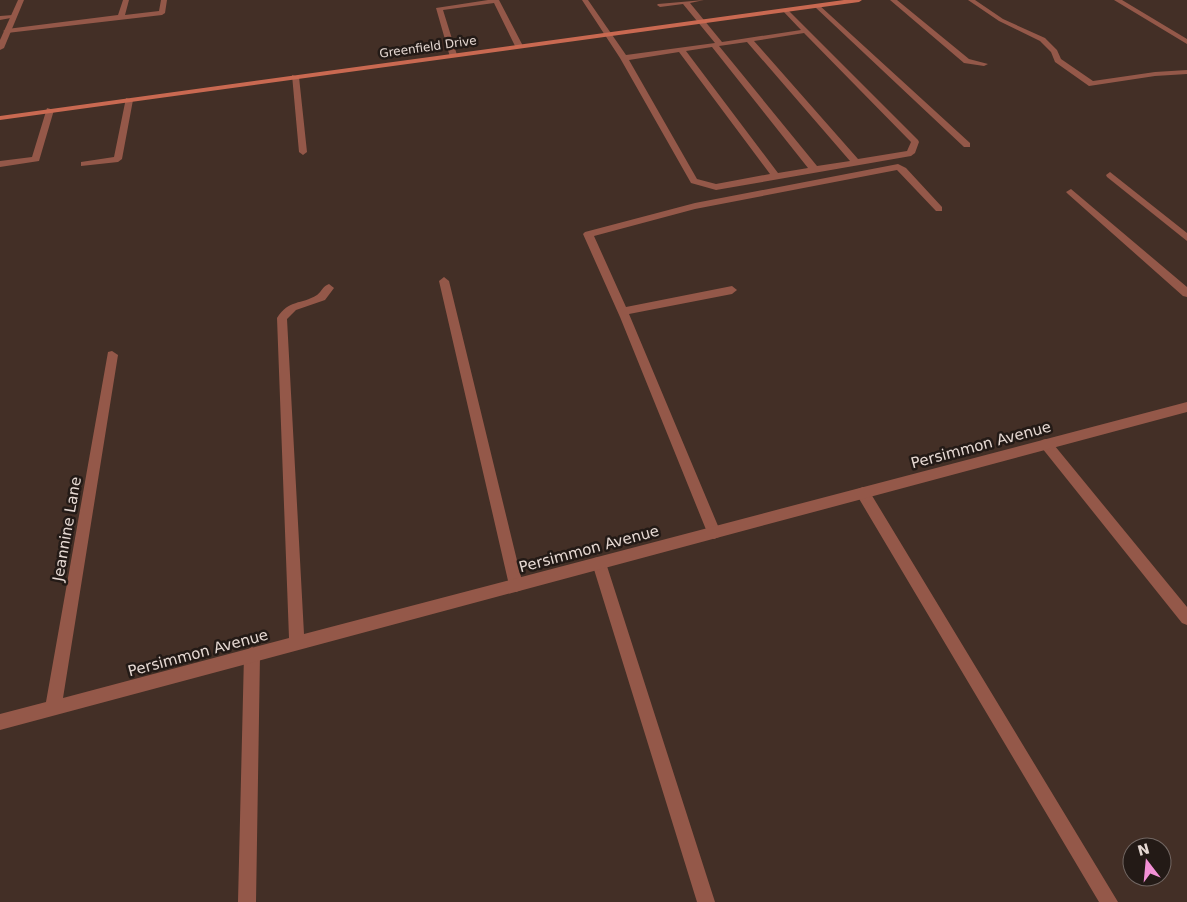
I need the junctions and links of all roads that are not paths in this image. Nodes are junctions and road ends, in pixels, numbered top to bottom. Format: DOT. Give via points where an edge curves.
graph roads {
  1 [pos="21,0"];
  2 [pos="126,0"];
  3 [pos="164,0"];
  4 [pos="585,0"];
  5 [pos="701,0"];
  6 [pos="860,0"];
  7 [pos="893,0"];
  8 [pos="971,0"];
  9 [pos="1117,0"];
  10 [pos="685,2"];
  11 [pos="660,5"];
  12 [pos="817,6"];
  13 [pos="785,10"];
  14 [pos="13,17"];
  15 [pos="121,17"];
  16 [pos="0,18"];
  17 [pos="702,22"];
  18 [pos="7,31"];
  19 [pos="806,31"];
  20 [pos="608,34"];
  21 [pos="749,40"];
  22 [pos="1187,42"];
  23 [pos="717,45"];
  24 [pos="519,46"];
  25 [pos="0,48"];
  26 [pos="681,50"];
  27 [pos="453,55"];
  28 [pos="624,58"];
  29 [pos="984,64"];
  30 [pos="1187,72"];
  31 [pos="295,77"];
  32 [pos="129,100"];
  33 [pos="50,110"];
  34 [pos="0,118"];
  35 [pos="967,145"];
  36 [pos="303,152"];
  37 [pos="856,162"];
  38 [pos="0,164"];
  39 [pos="84,164"];
  40 [pos="814,169"];
  41 [pos="1110,175"];
  42 [pos="776,176"];
  43 [pos="1072,192"];
  44 [pos="939,208"];
  45 [pos="1187,238"];
  46 [pos="444,281"];
  47 [pos="329,288"];
  48 [pos="732,290"];
  49 [pos="1187,293"];
  50 [pos="623,312"];
  51 [pos="112,355"];
  52 [pos="1187,407"];
  53 [pos="1046,444"];
  54 [pos="862,493"];
  55 [pos="714,533"];
  56 [pos="598,563"];
  57 [pos="516,585"];
  58 [pos="1187,618"];
  59 [pos="297,643"];
  60 [pos="252,655"];
  61 [pos="53,708"];
  62 [pos="0,722"];
  63 [pos="247,902"];
  64 [pos="706,902"];
  65 [pos="1108,902"];
  1 -- 14 [label="street"];
  2 -- 15 [label="street"];
  3 -- 15 [label="street" via="162,12"];
  4 -- 20 [label="street"];
  5 -- 10 [label="street"];
  6 -- 12 [label="main road, Greenfield Drive"];
  7 -- 29 [label="street" via="967,61"];
  8 -- 30 [label="street" via="1002,21 1045,43 1057,54 1058,60 1092,84"];
  9 -- 22 [label="street"];
  10 -- 11 [label="street"];
  10 -- 17 [label="street"];
  12 -- 13 [label="main road, Greenfield Drive"];
  12 -- 35 [label="street"];
  13 -- 17 [label="main road, Greenfield Drive"];
  13 -- 19 [label="street"];
  14 -- 16 [label="street"];
  14 -- 18 [label="street"];
  15 -- 18 [label="street"];
  17 -- 20 [label="main road, Greenfield Drive"];
  17 -- 23 [label="street"];
  18 -- 25 [label="street"];
  19 -- 21 [label="street"];
  19 -- 37 [label="street" via="915,142 911,153"];
  20 -- 24 [label="main road, Greenfield Drive"];
  20 -- 28 [label="street"];
  21 -- 23 [label="street"];
  21 -- 37 [label="street"];
  23 -- 26 [label="street"];
  23 -- 40 [label="street"];
  24 -- 27 [label="main road, Greenfield Drive"];
  24 -- 27 [label="street" via="496,1 439,8"];
  26 -- 28 [label="street"];
  26 -- 42 [label="street"];
  27 -- 31 [label="main road, Greenfield Drive"];
  28 -- 42 [label="street" via="694,181 716,187"];
  31 -- 32 [label="main road, Greenfield Drive"];
  31 -- 36 [label="street"];
  32 -- 33 [label="main road, Greenfield Drive"];
  32 -- 39 [label="street" via="118,158"];
  33 -- 34 [label="main road, Greenfield Drive"];
  33 -- 38 [label="street" via="36,159"];
  37 -- 40 [label="street"];
  40 -- 42 [label="street"];
  41 -- 45 [label="street"];
  43 -- 49 [label="street"];
  44 -- 50 [label="street" via="898,167 695,206 588,234"];
  46 -- 57 [label="street"];
  47 -- 59 [label="street" via="321,297 292,308 282,318"];
  48 -- 50 [label="street"];
  50 -- 55 [label="street"];
  51 -- 61 [label="street, Jeannine Lane"];
  52 -- 53 [label="street, Persimmon Avenue"];
  53 -- 54 [label="street, Persimmon Avenue"];
  53 -- 58 [label="street"];
  54 -- 55 [label="street, Persimmon Avenue"];
  54 -- 65 [label="street"];
  55 -- 56 [label="street, Persimmon Avenue"];
  56 -- 57 [label="street, Persimmon Avenue"];
  56 -- 64 [label="street"];
  57 -- 59 [label="street, Persimmon Avenue"];
  59 -- 60 [label="street, Persimmon Avenue"];
  60 -- 61 [label="street, Persimmon Avenue"];
  60 -- 63 [label="street"];
  61 -- 62 [label="street, Persimmon Avenue"];
}
